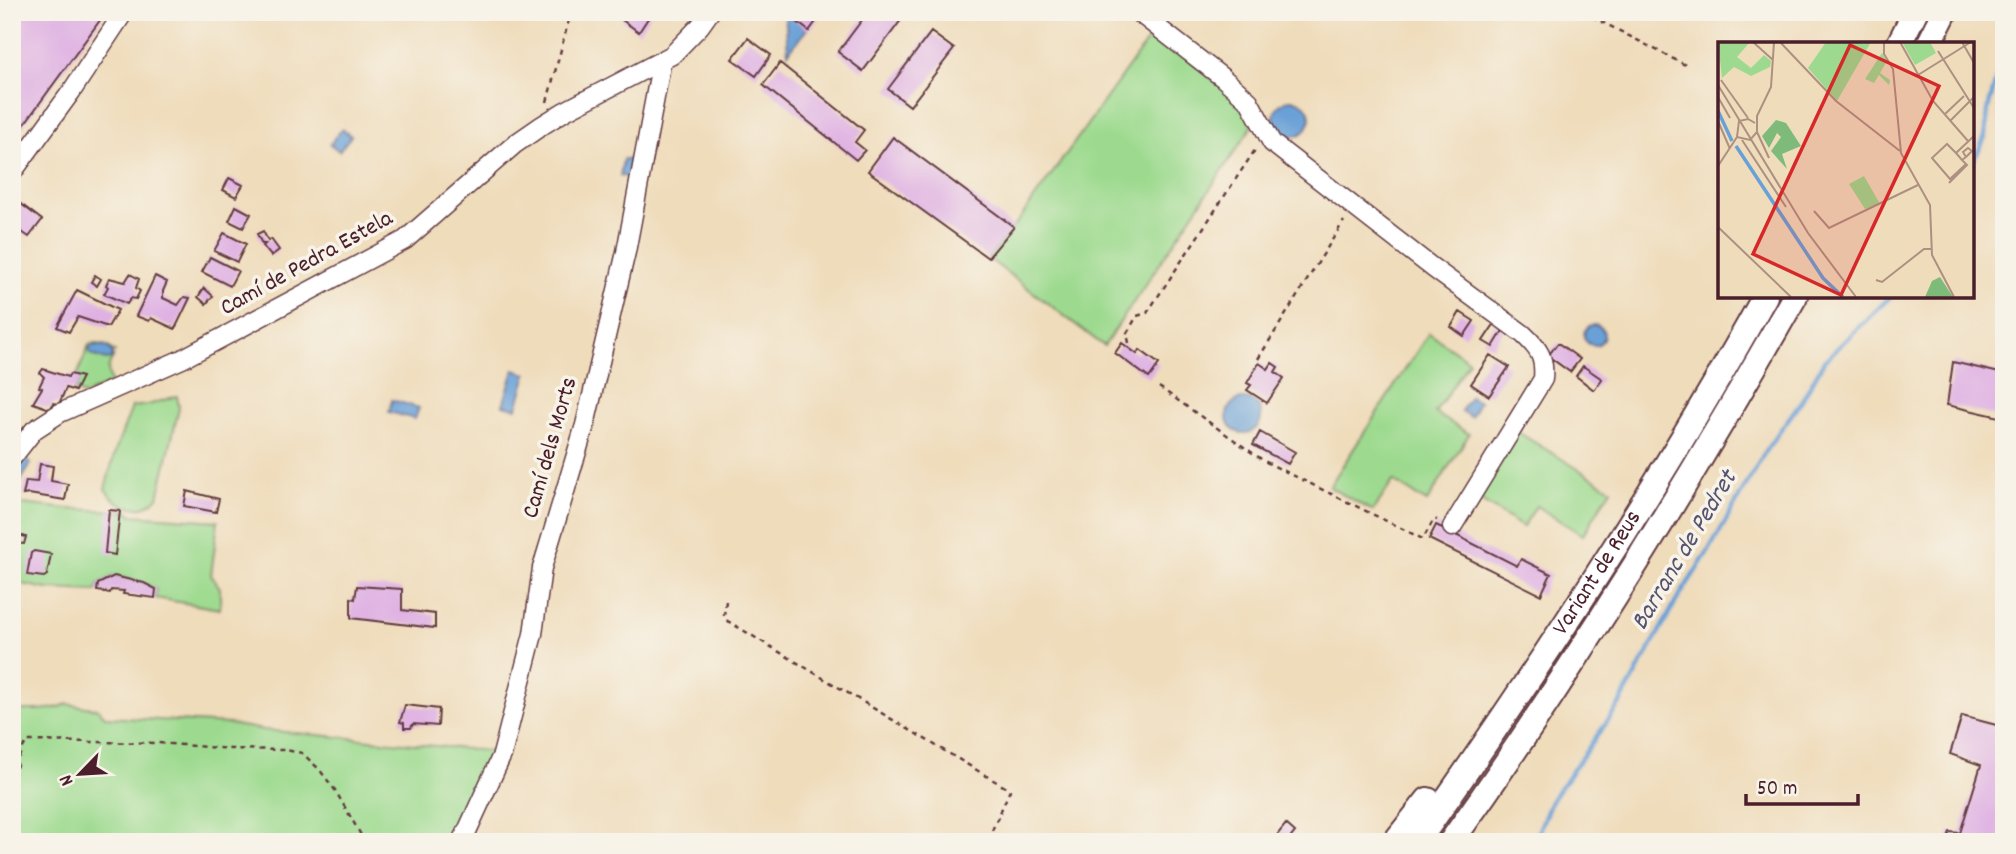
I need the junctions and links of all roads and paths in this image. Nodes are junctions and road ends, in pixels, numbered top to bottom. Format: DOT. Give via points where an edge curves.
graph roads {
  1 [pos="124,12"];
  2 [pos="570,12"];
  3 [pos="709,12"];
  4 [pos="1138,12"];
  5 [pos="1583,12"];
  6 [pos="1915,12"];
  7 [pos="1945,12"];
  8 [pos="1900,42"];
  9 [pos="1930,42"];
  10 [pos="662,60"];
  11 [pos="1689,68"];
  12 [pos="541,126"];
  13 [pos="1266,132"];
  14 [pos="12,173"];
  15 [pos="1353,206"];
  16 [pos="1764,298"];
  17 [pos="1794,298"];
  18 [pos="1129,343"];
  19 [pos="1764,351"];
  20 [pos="1258,359"];
  21 [pos="1159,387"];
  22 [pos="12,458"];
  23 [pos="1650,493"];
  24 [pos="1452,527"];
  25 [pos="726,601"];
  26 [pos="12,787"];
  27 [pos="365,842"];
  28 [pos="462,842"];
  29 [pos="987,842"];
  30 [pos="1395,842"];
  31 [pos="1417,842"];
  32 [pos="1451,842"];
  33 [pos="1472,842"];
  1 -- 14 [label="street"];
  2 -- 12 [label="path"];
  3 -- 10 [label="street, Camí de Pedra Estela" via="681,46"];
  4 -- 13 [label="street" via="1249,101"];
  5 -- 11 [label="path"];
  6 -- 8 [label="highway"];
  7 -- 9 [label="highway"];
  10 -- 12 [label="street, Camí de Pedra Estela"];
  10 -- 28 [label="street, Camí dels Morts" via="626,252 585,425 542,568 533,634 502,755"];
  12 -- 22 [label="street, Camí de Pedra Estela" via="405,240 182,359 60,414 34,430"];
  13 -- 15 [label="street" via="1272,143"];
  13 -- 18 [label="path" via="1147,313 1137,316 1127,332"];
  15 -- 20 [label="path"];
  15 -- 24 [label="street" via="1523,334 1545,363 1543,379"];
  16 -- 23 [label="highway, Variant de Reus"];
  17 -- 19 [label="highway, Variant de Reus"];
  19 -- 32 [label="highway, Variant de Reus" via="1658,531"];
  19 -- 33 [label="highway" via="1666,537"];
  21 -- 24 [label="path" via="1264,461 1423,539 1434,519"];
  23 -- 30 [label="highway"];
  23 -- 31 [label="highway, Variant de Reus"];
  25 -- 29 [label="path" via="726,620 1010,790"];
  26 -- 27 [label="path" via="22,746 28,741 285,750 302,753 319,769"];
}
